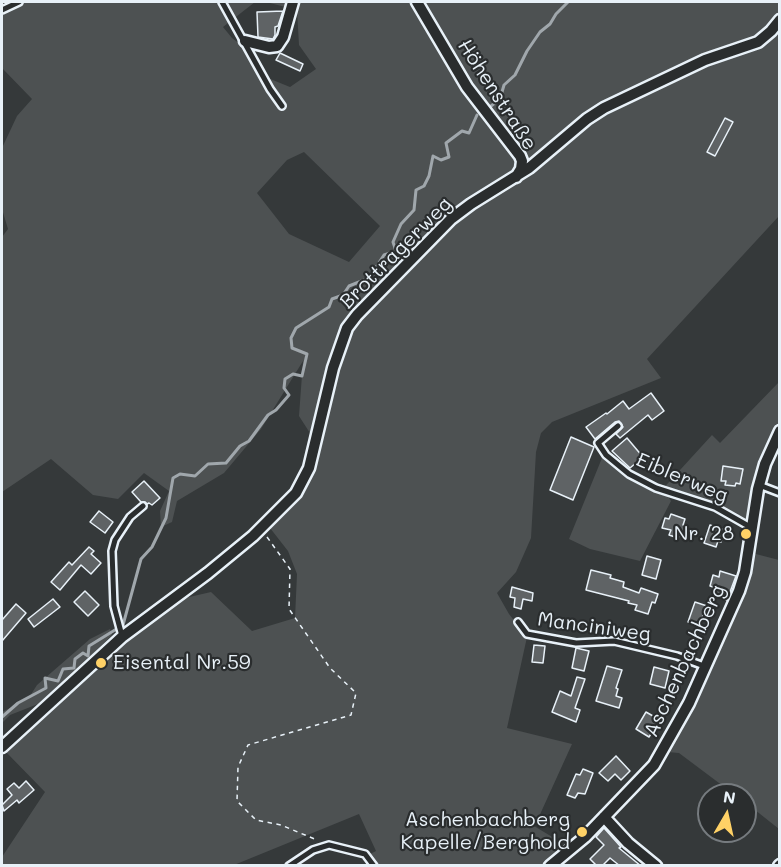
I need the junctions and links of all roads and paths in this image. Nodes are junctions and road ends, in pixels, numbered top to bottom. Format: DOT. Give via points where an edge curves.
graph roads {
  1 [pos="19,2"];
  2 [pos="222,2"];
  3 [pos="293,2"];
  4 [pos="417,2"];
  5 [pos="2,10"];
  6 [pos="780,20"];
  7 [pos="245,41"];
  8 [pos="282,105"];
  9 [pos="516,177"];
  10 [pos="618,426"];
  11 [pos="780,431"];
  12 [pos="759,485"];
  13 [pos="780,493"];
  14 [pos="143,506"];
  15 [pos="261,528"];
  16 [pos="752,529"];
  17 [pos="518,622"];
  18 [pos="120,631"];
  19 [pos="704,666"];
  20 [pos="2,747"];
  21 [pos="604,817"];
  22 [pos="329,845"];
  23 [pos="289,866"];
  24 [pos="374,866"];
  25 [pos="550,866"];
  26 [pos="656,866"];
  1 -- 5 [label="lane"];
  2 -- 7 [label="lane"];
  3 -- 7 [label="street" via="277,46"];
  4 -- 9 [label="street, Höhenstraße" via="467,87 520,156 522,169"];
  6 -- 9 [label="street, Brottragerweg" via="758,42 705,60 604,108"];
  7 -- 8 [label="lane"];
  9 -- 15 [label="street, Brottragerweg" via="451,219 357,315 341,341 304,481"];
  10 -- 16 [label="lane, Eiblerweg" via="598,442 630,474 656,488 715,507"];
  11 -- 12 [label="street, Aschenbachberg"];
  12 -- 13 [label="lane"];
  12 -- 16 [label="street, Aschenbachberg"];
  14 -- 18 [label="lane" via="130,517 112,551 112,587"];
  15 -- 18 [label="street, Brottragerweg" via="208,573"];
  15 -- 22 [label="path" via="290,569 289,609 330,668 356,693 351,715 248,745 238,767 237,801 256,820 281,825"];
  16 -- 19 [label="street, Aschenbachberg" via="739,591"];
  17 -- 19 [label="lane, Manciniweg" via="527,634 576,643 614,641"];
  18 -- 20 [label="street, Brottragerweg"];
  19 -- 21 [label="street, Aschenbachberg" via="664,750"];
  21 -- 25 [label="street, Aschenbachberg"];
  21 -- 26 [label="street"];
  22 -- 23 [label="lane" via="313,850"];
  22 -- 24 [label="lane" via="365,854"];
}
